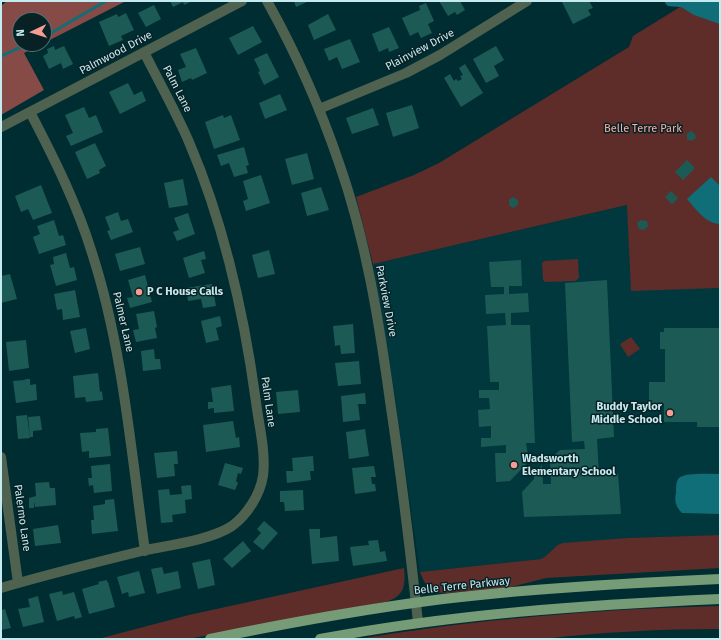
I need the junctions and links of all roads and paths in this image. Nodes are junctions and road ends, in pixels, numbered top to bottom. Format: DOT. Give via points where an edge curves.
graph roads {
  1 [pos="242,1"];
  2 [pos="267,1"];
  3 [pos="527,1"];
  4 [pos="144,52"];
  5 [pos="319,109"];
  6 [pos="30,112"];
  7 [pos="1,127"];
  8 [pos="1,457"];
  9 [pos="145,550"];
  10 [pos="720,579"];
  11 [pos="18,583"];
  12 [pos="1,588"];
  13 [pos="720,599"];
  14 [pos="416,603"];
  15 [pos="418,622"];
  16 [pos="210,639"];
  17 [pos="320,639"];
  1 -- 4 [label="street, Palmwood Drive"];
  2 -- 5 [label="street, Parkview Drive"];
  3 -- 5 [label="street, Plainview Drive" via="406,73"];
  4 -- 6 [label="street, Palmwood Drive"];
  4 -- 9 [label="street, Palm Lane" via="189,143 222,232 238,291 250,353 263,462 257,494 241,517 230,527 200,538"];
  5 -- 14 [label="street, Parkview Drive" via="349,194 375,303 399,461"];
  6 -- 7 [label="street, Palmwood Drive"];
  6 -- 9 [label="street, Palmer Lane" via="79,217 104,291 121,375"];
  8 -- 11 [label="street, Palermo Lane"];
  9 -- 11 [label="street, Palm Lane"];
  10 -- 14 [label="main road, Belle Terre Parkway" via="580,586"];
  11 -- 12 [label="street, Palm Lane"];
  13 -- 15 [label="main road" via="571,608"];
  14 -- 15 [label="street, Parkview Drive"];
  14 -- 16 [label="main road, Belle Terre Parkway"];
  15 -- 17 [label="main road"];
}
